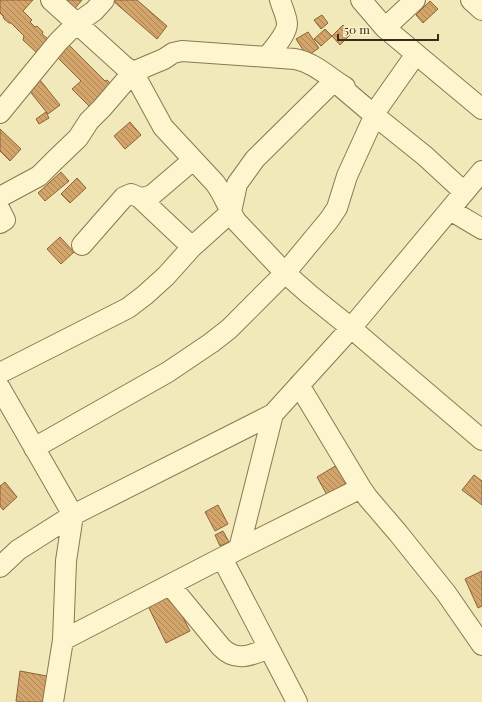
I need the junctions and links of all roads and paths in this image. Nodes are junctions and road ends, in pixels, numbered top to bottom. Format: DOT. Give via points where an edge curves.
graph roads {
  1 [pos="51,0"];
  2 [pos="104,0"];
  3 [pos="280,0"];
  4 [pos="361,0"];
  5 [pos="415,0"];
  6 [pos="471,0"];
  7 [pos="482,10"];
  8 [pos="77,23"];
  9 [pos="385,28"];
  10 [pos="416,54"];
  11 [pos="267,57"];
  12 [pos="133,72"];
  13 [pos="334,81"];
  14 [pos="482,109"];
  15 [pos="376,112"];
  16 [pos="0,113"];
  17 [pos="193,160"];
  18 [pos="482,171"];
  19 [pos="464,192"];
  20 [pos="0,197"];
  21 [pos="140,198"];
  22 [pos="0,210"];
  23 [pos="450,210"];
  24 [pos="230,212"];
  25 [pos="0,223"];
  26 [pos="482,228"];
  27 [pos="82,245"];
  28 [pos="192,247"];
  29 [pos="285,273"];
  30 [pos="351,328"];
  31 [pos="0,373"];
  32 [pos="299,385"];
  33 [pos="0,388"];
  34 [pos="273,414"];
  35 [pos="482,440"];
  36 [pos="34,448"];
  37 [pos="361,488"];
  38 [pos="73,515"];
  39 [pos="230,554"];
  40 [pos="0,567"];
  41 [pos="170,585"];
  42 [pos="479,636"];
  43 [pos="63,640"];
  44 [pos="269,648"];
  45 [pos="54,702"];
  46 [pos="297,702"];
  1 -- 8 [label="street"];
  2 -- 8 [label="street"];
  3 -- 11 [label="street" via="287,25"];
  4 -- 9 [label="street"];
  5 -- 9 [label="street"];
  6 -- 7 [label="street"];
  8 -- 12 [label="street"];
  8 -- 16 [label="street" via="58,42"];
  9 -- 10 [label="street"];
  10 -- 14 [label="street"];
  10 -- 15 [label="street"];
  11 -- 12 [label="street" via="182,51"];
  11 -- 13 [label="street" via="302,60"];
  12 -- 17 [label="street" via="163,127"];
  12 -- 20 [label="street" via="89,121 78,138 39,176"];
  13 -- 15 [label="street"];
  13 -- 24 [label="street" via="255,159 237,184"];
  15 -- 19 [label="street"];
  15 -- 29 [label="street" via="337,208"];
  17 -- 21 [label="street" via="152,195"];
  17 -- 24 [label="street" via="222,192"];
  18 -- 19 [label="street"];
  19 -- 23 [label="street"];
  21 -- 27 [label="street" via="131,194 124,197"];
  21 -- 28 [label="street"];
  22 -- 25 [label="street" via="5,220"];
  23 -- 26 [label="street"];
  23 -- 30 [label="street"];
  24 -- 28 [label="street"];
  24 -- 29 [label="street"];
  28 -- 31 [label="street" via="166,276 128,308"];
  29 -- 30 [label="street"];
  29 -- 36 [label="street" via="229,329 206,347 168,372"];
  30 -- 32 [label="street"];
  30 -- 35 [label="street"];
  32 -- 34 [label="street"];
  32 -- 37 [label="street"];
  33 -- 36 [label="street"];
  34 -- 38 [label="street"];
  34 -- 39 [label="street"];
  36 -- 38 [label="street"];
  37 -- 39 [label="street"];
  37 -- 42 [label="street"];
  38 -- 40 [label="street" via="18,550"];
  38 -- 43 [label="street" via="66,561"];
  39 -- 41 [label="street"];
  39 -- 44 [label="street"];
  41 -- 43 [label="street"];
  41 -- 44 [label="street" via="229,654 245,657"];
  43 -- 45 [label="street"];
  44 -- 46 [label="street"];
}
